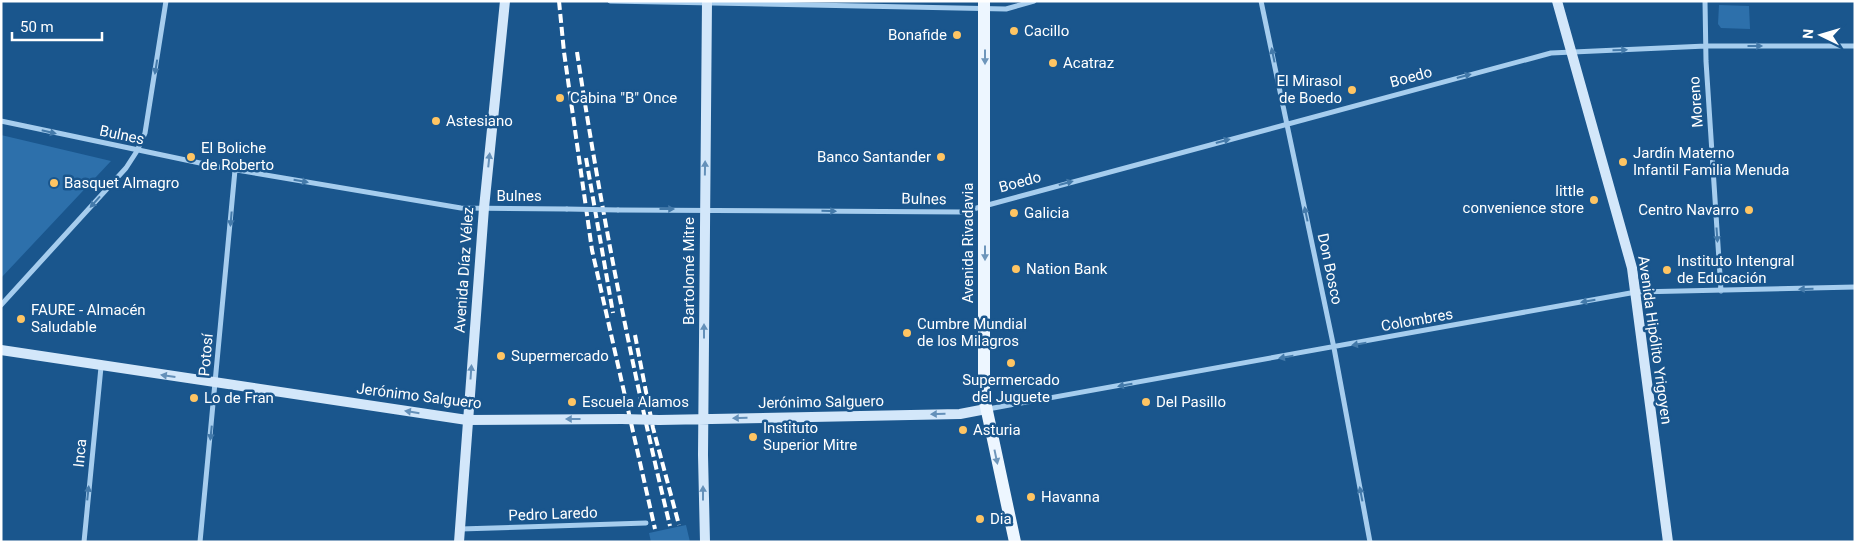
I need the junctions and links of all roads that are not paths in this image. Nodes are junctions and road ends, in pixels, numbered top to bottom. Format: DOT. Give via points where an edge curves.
graph roads {
  1 [pos="166,1"];
  2 [pos="505,1"];
  3 [pos="610,1"];
  4 [pos="1034,1"];
  5 [pos="1261,1"];
  6 [pos="1557,1"];
  7 [pos="1705,1"];
  8 [pos="706,2"];
  9 [pos="984,5"];
  10 [pos="1706,46"];
  11 [pos="1855,46"];
  12 [pos="1572,52"];
  13 [pos="1,121"];
  14 [pos="1287,124"];
  15 [pos="137,151"];
  16 [pos="236,170"];
  17 [pos="985,205"];
  18 [pos="484,208"];
  19 [pos="704,209"];
  20 [pos="1855,288"];
  21 [pos="1721,290"];
  22 [pos="1636,292"];
  23 [pos="1,305"];
  24 [pos="1334,348"];
  25 [pos="1,350"];
  26 [pos="101,367"];
  27 [pos="216,383"];
  28 [pos="986,410"];
  29 [pos="704,419"];
  30 [pos="467,420"];
  31 [pos="646,523"];
  32 [pos="460,529"];
  33 [pos="84,542"];
  34 [pos="200,542"];
  35 [pos="459,542"];
  36 [pos="705,542"];
  37 [pos="1015,542"];
  38 [pos="1370,542"];
  39 [pos="1668,542"];
  1 -- 15 [label="street, one-way" via="145,133"];
  18 -- 2 [label="street, Avenida Díaz Vélez, one-way"];
  3 -- 8 [label="street"];
  4 -- 9 [label="street" via="1006,9"];
  14 -- 5 [label="street, Don Bosco, one-way"];
  6 -- 12 [label="street, Avenida Hipólito Yrigoyen"];
  7 -- 10 [label="street, Moreno"];
  8 -- 9 [label="street"];
  19 -- 8 [label="street, Bartolomé Mitre, one-way"];
  9 -- 17 [label="main road, Avenida Rivadavia, one-way"];
  10 -- 11 [label="street, Boedo, one-way"];
  12 -- 10 [label="street, Boedo, one-way"];
  10 -- 21 [label="street, Moreno, one-way"];
  14 -- 12 [label="street, Boedo, one-way" via="1550,53"];
  12 -- 22 [label="street, Avenida Hipólito Yrigoyen"];
  13 -- 15 [label="street, Bulnes, one-way"];
  17 -- 14 [label="street, Boedo, one-way"];
  24 -- 14 [label="street, Don Bosco, one-way"];
  15 -- 16 [label="street, Bulnes"];
  15 -- 23 [label="street, one-way" via="126,168"];
  16 -- 18 [label="street, Bulnes, one-way" via="461,208"];
  16 -- 27 [label="street, Potosí, one-way"];
  19 -- 17 [label="street, Bulnes, one-way" via="962,212"];
  17 -- 28 [label="main road, Avenida Rivadavia, one-way"];
  18 -- 19 [label="street, Bulnes, one-way, bridge"];
  30 -- 18 [label="street, Avenida Díaz Vélez, one-way"];
  29 -- 19 [label="street, Bartolomé Mitre, one-way"];
  20 -- 21 [label="street, Colombres, one-way"];
  21 -- 22 [label="street, Colombres"];
  22 -- 24 [label="street, Colombres, one-way"];
  22 -- 39 [label="street, Avenida Hipólito Yrigoyen"];
  24 -- 28 [label="street, Colombres, one-way"];
  38 -- 24 [label="street, Don Bosco, one-way"];
  25 -- 26 [label="street, Jerónimo Salguero"];
  27 -- 26 [label="street, Jerónimo Salguero, one-way"];
  33 -- 26 [label="street, Inca, one-way"];
  30 -- 27 [label="street, Jerónimo Salguero, one-way"];
  27 -- 34 [label="street, Potosí, one-way"];
  28 -- 29 [label="street, Jerónimo Salguero, one-way" via="960,414"];
  28 -- 37 [label="main road, Avenida Rivadavia, one-way"];
  29 -- 30 [label="street, Jerónimo Salguero, one-way, bridge"];
  36 -- 29 [label="street, Bartolomé Mitre, one-way"];
  30 -- 32 [label="street, Avenida Díaz Vélez"];
  31 -- 32 [label="street, Pedro Laredo"];
  32 -- 35 [label="street, Avenida Díaz Vélez"];
}
